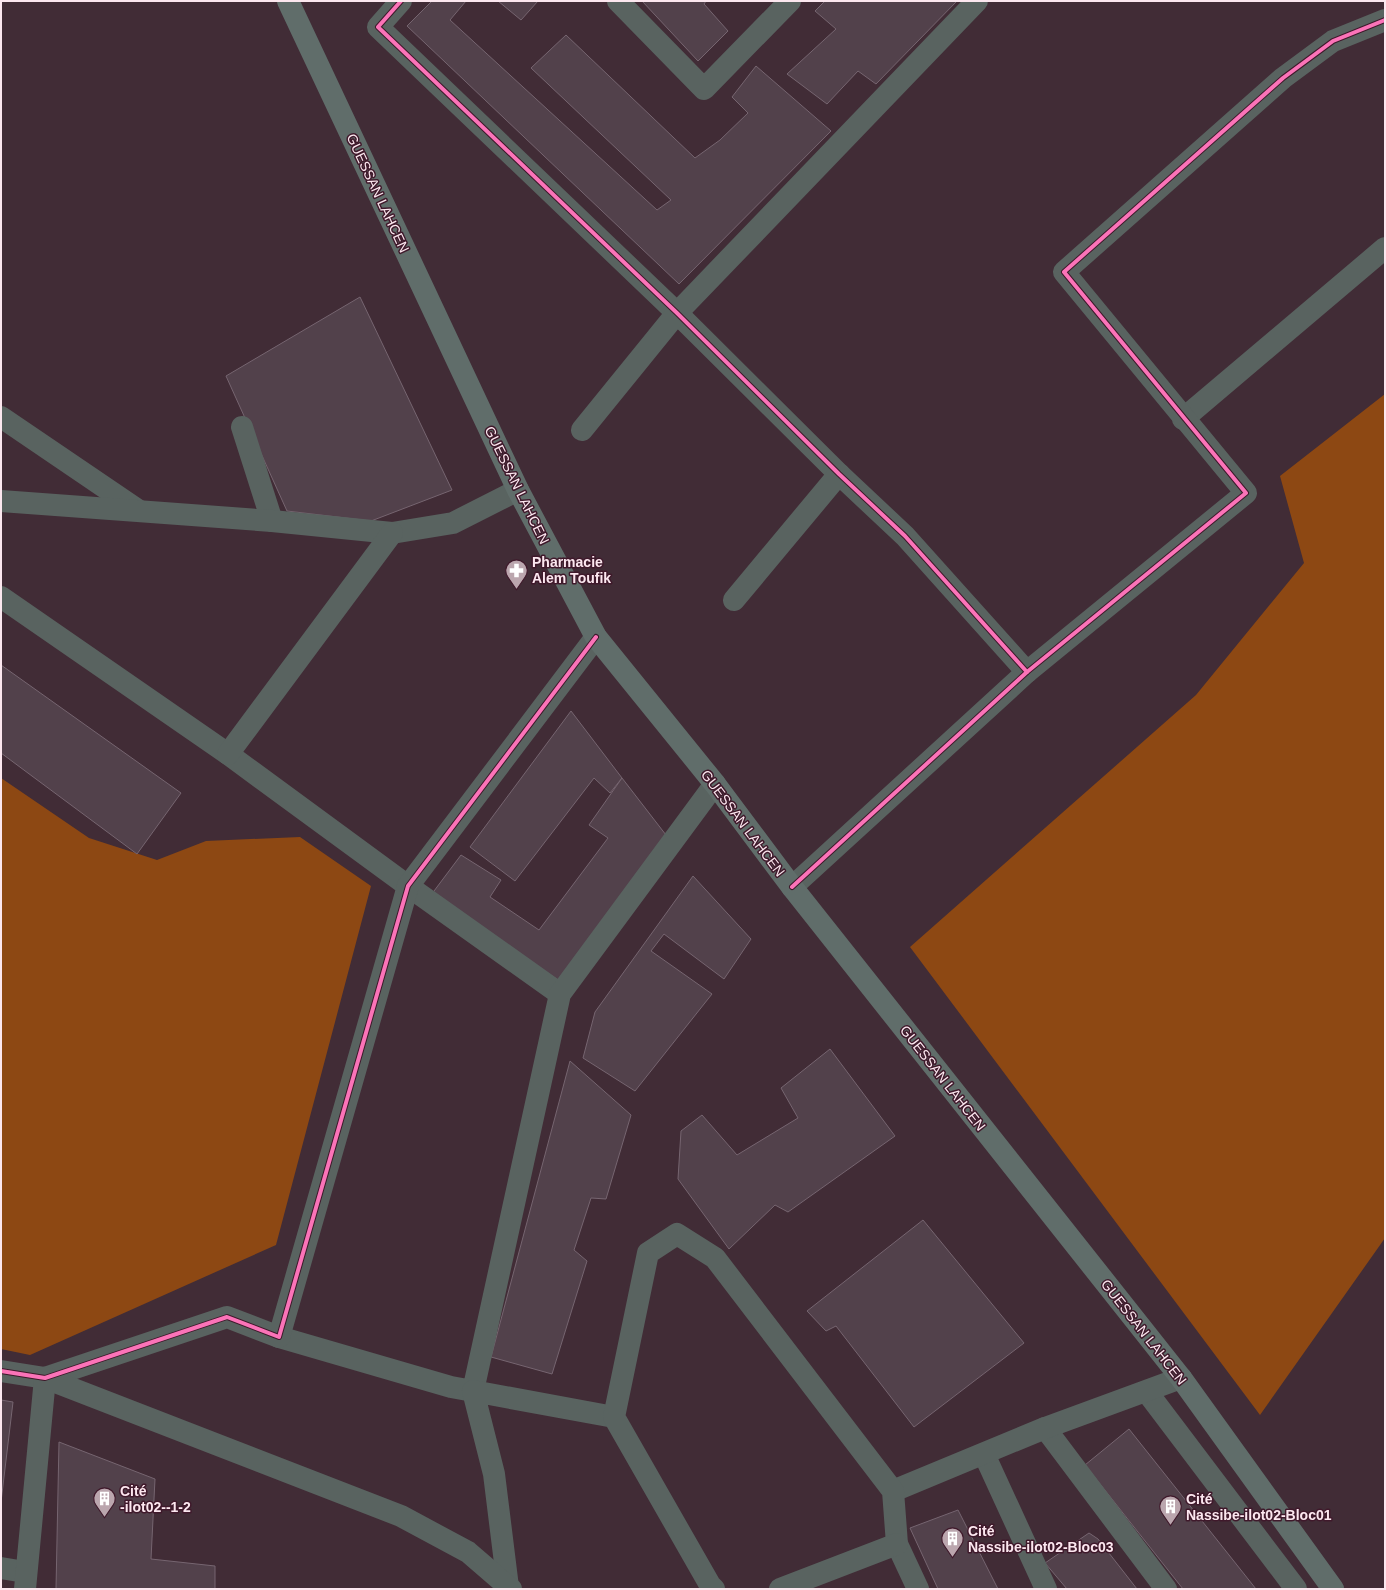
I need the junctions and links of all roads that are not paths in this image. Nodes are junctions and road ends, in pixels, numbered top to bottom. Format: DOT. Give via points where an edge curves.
graph roads {
  1 [pos="288,1"];
  2 [pos="401,1"];
  3 [pos="618,1"];
  4 [pos="790,1"];
  5 [pos="977,1"];
  6 [pos="1385,20"];
  7 [pos="1385,248"];
  8 [pos="678,313"];
  9 [pos="1,417"];
  10 [pos="1184,419"];
  11 [pos="242,427"];
  12 [pos="582,430"];
  13 [pos="839,474"];
  14 [pos="518,490"];
  15 [pos="1,501"];
  16 [pos="139,511"];
  17 [pos="272,521"];
  18 [pos="392,533"];
  19 [pos="1,597"];
  20 [pos="734,600"];
  21 [pos="596,636"];
  22 [pos="1027,672"];
  23 [pos="228,754"];
  24 [pos="715,784"];
  25 [pos="408,886"];
  26 [pos="792,887"];
  27 [pos="560,994"];
  28 [pos="279,1337"];
  29 [pos="1,1371"];
  30 [pos="45,1378"];
  31 [pos="1181,1378"];
  32 [pos="473,1391"];
  33 [pos="1147,1392"];
  34 [pos="614,1417"];
  35 [pos="1045,1428"];
  36 [pos="984,1454"];
  37 [pos="893,1491"];
  38 [pos="897,1544"];
  39 [pos="1,1568"];
  40 [pos="25,1580"];
  41 [pos="510,1588"];
  42 [pos="714,1589"];
  43 [pos="780,1589"];
  44 [pos="918,1589"];
  45 [pos="1046,1589"];
  46 [pos="1166,1589"];
  47 [pos="1296,1589"];
  48 [pos="1333,1589"];
  1 -- 14 [label="main road, GUESSAN LAHCEN"];
  2 -- 8 [label="street" via="378,27"];
  3 -- 4 [label="street" via="704,89"];
  5 -- 8 [label="street"];
  6 -- 10 [label="street" via="1333,41 1283,78 1064,272"];
  7 -- 10 [label="street"];
  8 -- 12 [label="street"];
  8 -- 13 [label="street"];
  9 -- 16 [label="street"];
  10 -- 22 [label="street" via="1246,493"];
  11 -- 17 [label="street"];
  13 -- 20 [label="street"];
  13 -- 22 [label="street" via="905,536"];
  14 -- 18 [label="street" via="453,523"];
  14 -- 21 [label="main road, GUESSAN LAHCEN"];
  15 -- 16 [label="street"];
  16 -- 17 [label="street"];
  17 -- 18 [label="street"];
  18 -- 23 [label="street"];
  19 -- 23 [label="street"];
  21 -- 24 [label="main road, GUESSAN LAHCEN"];
  21 -- 25 [label="street"];
  22 -- 26 [label="street"];
  23 -- 25 [label="street"];
  24 -- 26 [label="main road, GUESSAN LAHCEN"];
  24 -- 27 [label="street"];
  25 -- 27 [label="street"];
  25 -- 28 [label="street"];
  26 -- 31 [label="main road, GUESSAN LAHCEN"];
  27 -- 32 [label="street"];
  28 -- 30 [label="street" via="227,1317"];
  28 -- 32 [label="street" via="451,1388"];
  29 -- 30 [label="street"];
  30 -- 40 [label="street"];
  30 -- 41 [label="street" via="401,1516 468,1552"];
  31 -- 33 [label="street"];
  31 -- 48 [label="main road, GUESSAN LAHCEN"];
  32 -- 34 [label="street"];
  32 -- 41 [label="street" via="494,1474"];
  33 -- 35 [label="street"];
  33 -- 47 [label="street"];
  34 -- 37 [label="street" via="648,1253 677,1234 715,1258"];
  34 -- 42 [label="street"];
  35 -- 36 [label="street"];
  35 -- 46 [label="street"];
  36 -- 37 [label="street"];
  36 -- 45 [label="street"];
  37 -- 38 [label="street"];
  38 -- 43 [label="street"];
  38 -- 44 [label="street"];
  39 -- 40 [label="street"];
}
